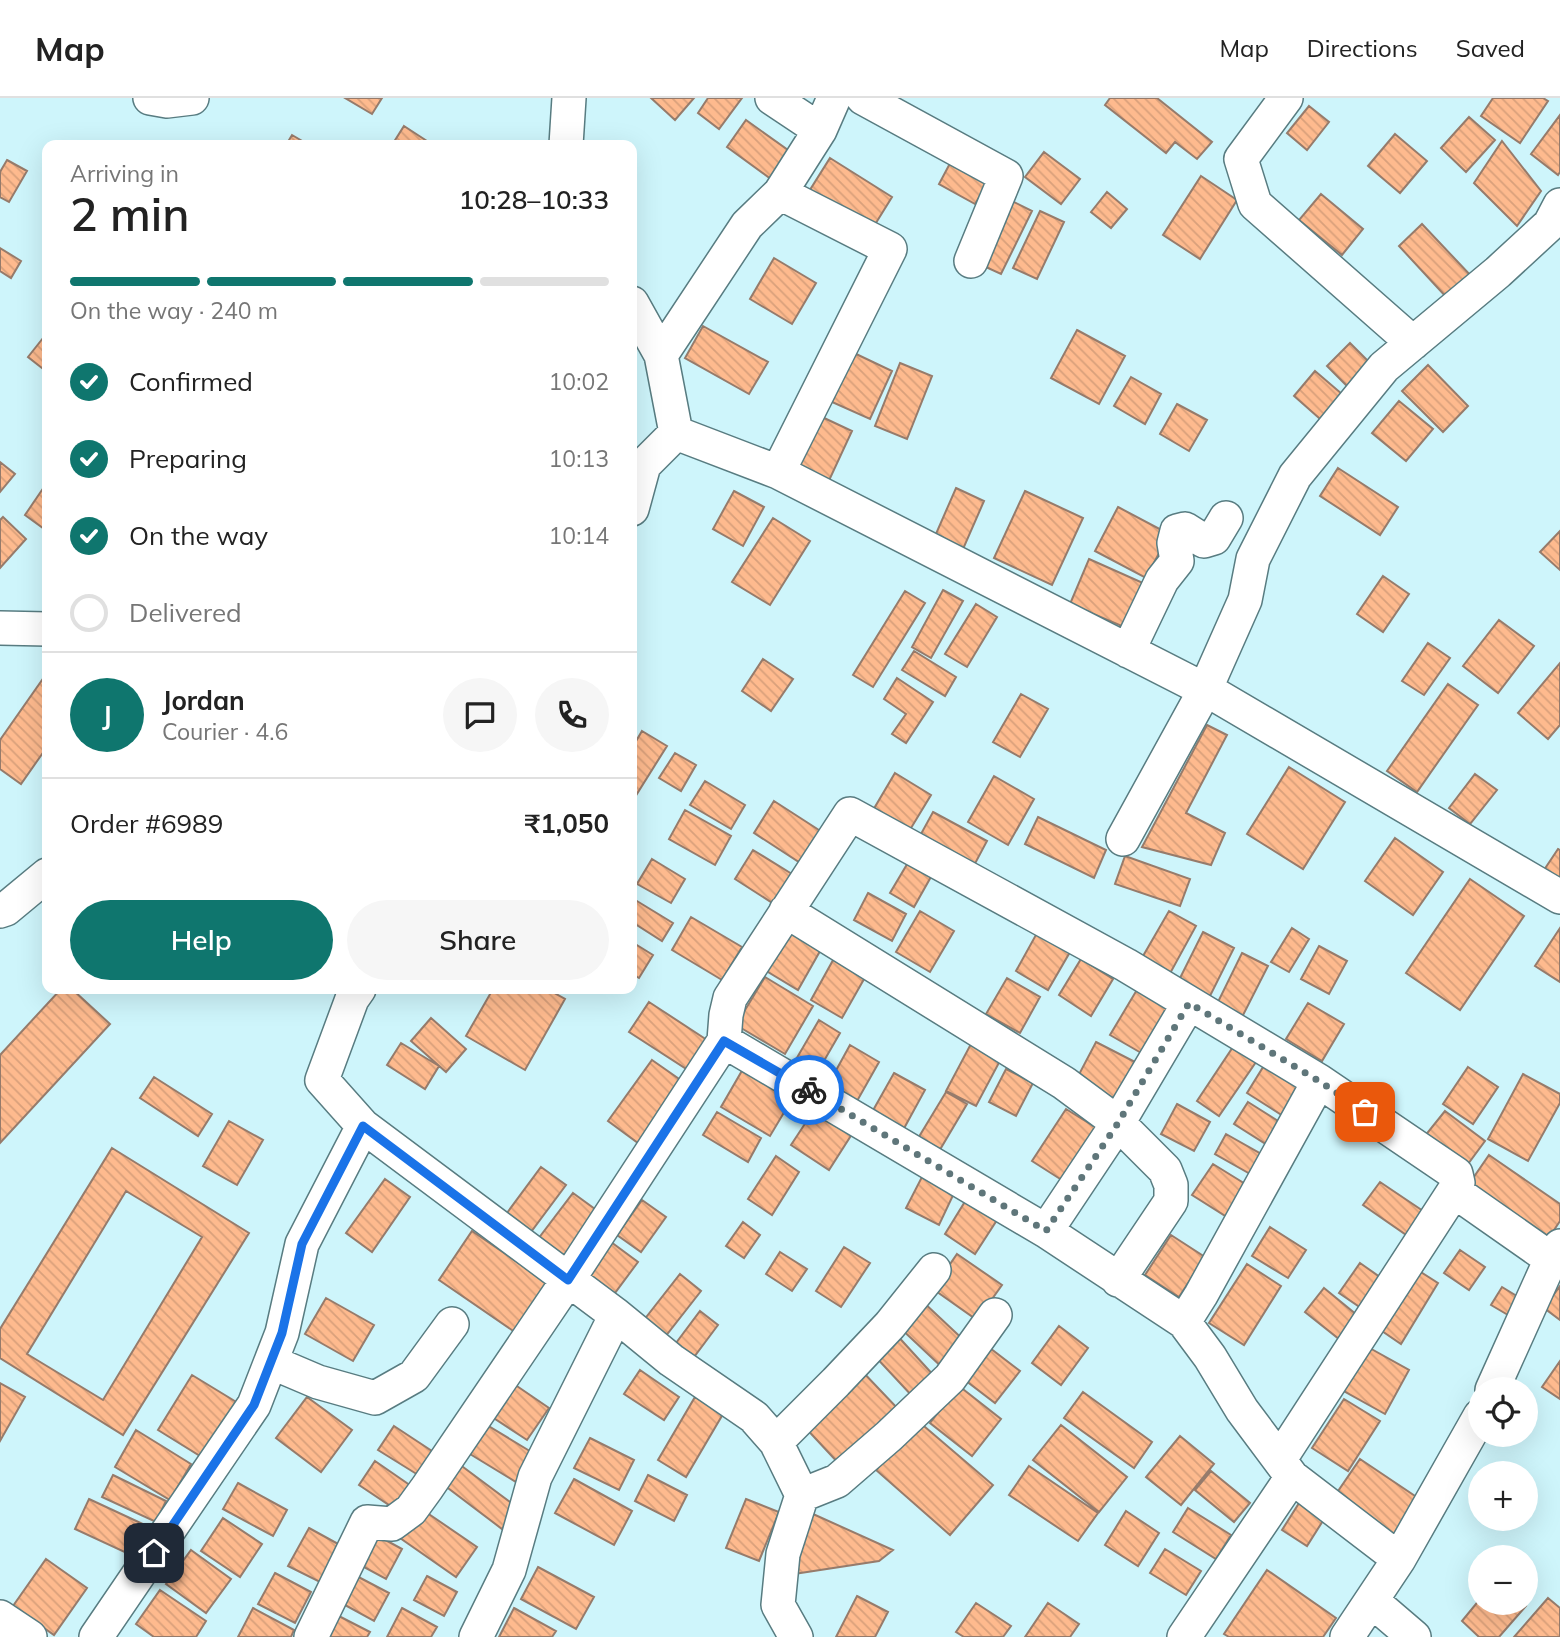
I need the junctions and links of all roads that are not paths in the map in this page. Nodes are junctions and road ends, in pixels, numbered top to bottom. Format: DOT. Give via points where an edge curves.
graph roads {
  1 [pos="150,98"];
  2 [pos="192,98"];
  3 [pos="569,98"];
  4 [pos="772,98"];
  5 [pos="834,98"];
  6 [pos="863,98"];
  7 [pos="1286,98"];
  8 [pos="820,130"];
  9 [pos="566,140"];
  10 [pos="780,193"];
  11 [pos="1560,205"];
  12 [pos="971,261"];
  13 [pos="637,312"];
  14 [pos="1413,343"];
  15 [pos="662,355"];
  16 [pos="676,433"];
  17 [pos="638,471"];
  18 [pos="778,472"];
  19 [pos="1226,518"];
  20 [pos="0,628"];
  21 [pos="42,629"];
  22 [pos="1128,651"];
  23 [pos="1205,690"];
  24 [pos="1123,839"];
  25 [pos="42,879"];
  26 [pos="1560,897"];
  27 [pos="0,911"];
  28 [pos="786,911"];
  29 [pos="356,994"];
  30 [pos="1189,1003"];
  31 [pos="724,1041"];
  32 [pos="1319,1081"];
  33 [pos="1118,1123"];
  34 [pos="363,1126"];
  35 [pos="1454,1191"];
  36 [pos="1046,1231"];
  37 [pos="1555,1253"];
  38 [pos="934,1270"];
  39 [pos="568,1280"];
  40 [pos="1118,1280"];
  41 [pos="616,1315"];
  42 [pos="995,1315"];
  43 [pos="1184,1322"];
  44 [pos="452,1324"];
  45 [pos="271,1362"];
  46 [pos="1498,1377"];
  47 [pos="1468,1437"];
  48 [pos="776,1442"];
  49 [pos="1286,1468"];
  50 [pos="802,1495"];
  51 [pos="1399,1559"];
  52 [pos="1372,1601"];
  53 [pos="0,1617"];
  54 [pos="30,1637"];
  55 [pos="96,1637"];
  56 [pos="310,1637"];
  57 [pos="476,1637"];
  58 [pos="796,1637"];
  59 [pos="1184,1637"];
  60 [pos="1347,1637"];
  61 [pos="1414,1637"];
  1 -- 2 [label="street" via="167,102"];
  3 -- 9 [label="street"];
  4 -- 8 [label="street"];
  5 -- 8 [label="street"];
  6 -- 12 [label="street" via="1006,176"];
  7 -- 14 [label="street" via="1241,159 1255,204"];
  8 -- 10 [label="street"];
  10 -- 15 [label="street" via="747,225"];
  10 -- 18 [label="street" via="890,249"];
  11 -- 14 [label="street" via="1550,224"];
  13 -- 15 [label="street"];
  14 -- 23 [label="street" via="1384,367 1295,476 1253,559 1245,600"];
  15 -- 16 [label="street"];
  16 -- 17 [label="street"];
  16 -- 18 [label="street"];
  18 -- 22 [label="street"];
  19 -- 22 [label="street" via="1214,538 1204,541 1185,529 1177,531 1177,561 1162,580"];
  20 -- 21 [label="street"];
  22 -- 23 [label="street"];
  23 -- 24 [label="street"];
  23 -- 26 [label="street"];
  25 -- 27 [label="street"];
  28 -- 30 [label="street" via="850,814"];
  28 -- 31 [label="street" via="730,998"];
  28 -- 33 [label="street" via="1064,1083"];
  29 -- 34 [label="street" via="322,1080"];
  30 -- 32 [label="street"];
  30 -- 33 [label="street"];
  31 -- 36 [label="street"];
  31 -- 39 [label="street"];
  32 -- 35 [label="street" via="1456,1174"];
  32 -- 43 [label="street"];
  33 -- 36 [label="street"];
  33 -- 40 [label="street" via="1165,1170 1171,1185 1171,1202"];
  34 -- 39 [label="street"];
  34 -- 45 [label="street" via="302,1244"];
  35 -- 37 [label="street"];
  35 -- 49 [label="street"];
  36 -- 40 [label="street"];
  37 -- 46 [label="street"];
  38 -- 48 [label="street" via="890,1325"];
  39 -- 41 [label="street"];
  39 -- 56 [label="street" via="411,1510 392,1524 367,1522"];
  40 -- 43 [label="street"];
  41 -- 48 [label="street" via="754,1417"];
  41 -- 57 [label="street" via="535,1477 509,1570"];
  42 -- 50 [label="street" via="950,1378 889,1437 837,1481"];
  43 -- 49 [label="street"];
  44 -- 45 [label="street" via="414,1376 375,1398 318,1382"];
  45 -- 55 [label="street" via="254,1405"];
  47 -- 51 [label="street"];
  48 -- 50 [label="street"];
  49 -- 51 [label="street"];
  49 -- 59 [label="street"];
  50 -- 58 [label="street" via="783,1554 778,1605"];
  51 -- 52 [label="street"];
  52 -- 60 [label="street"];
  52 -- 61 [label="street"];
  53 -- 54 [label="street"];
}
